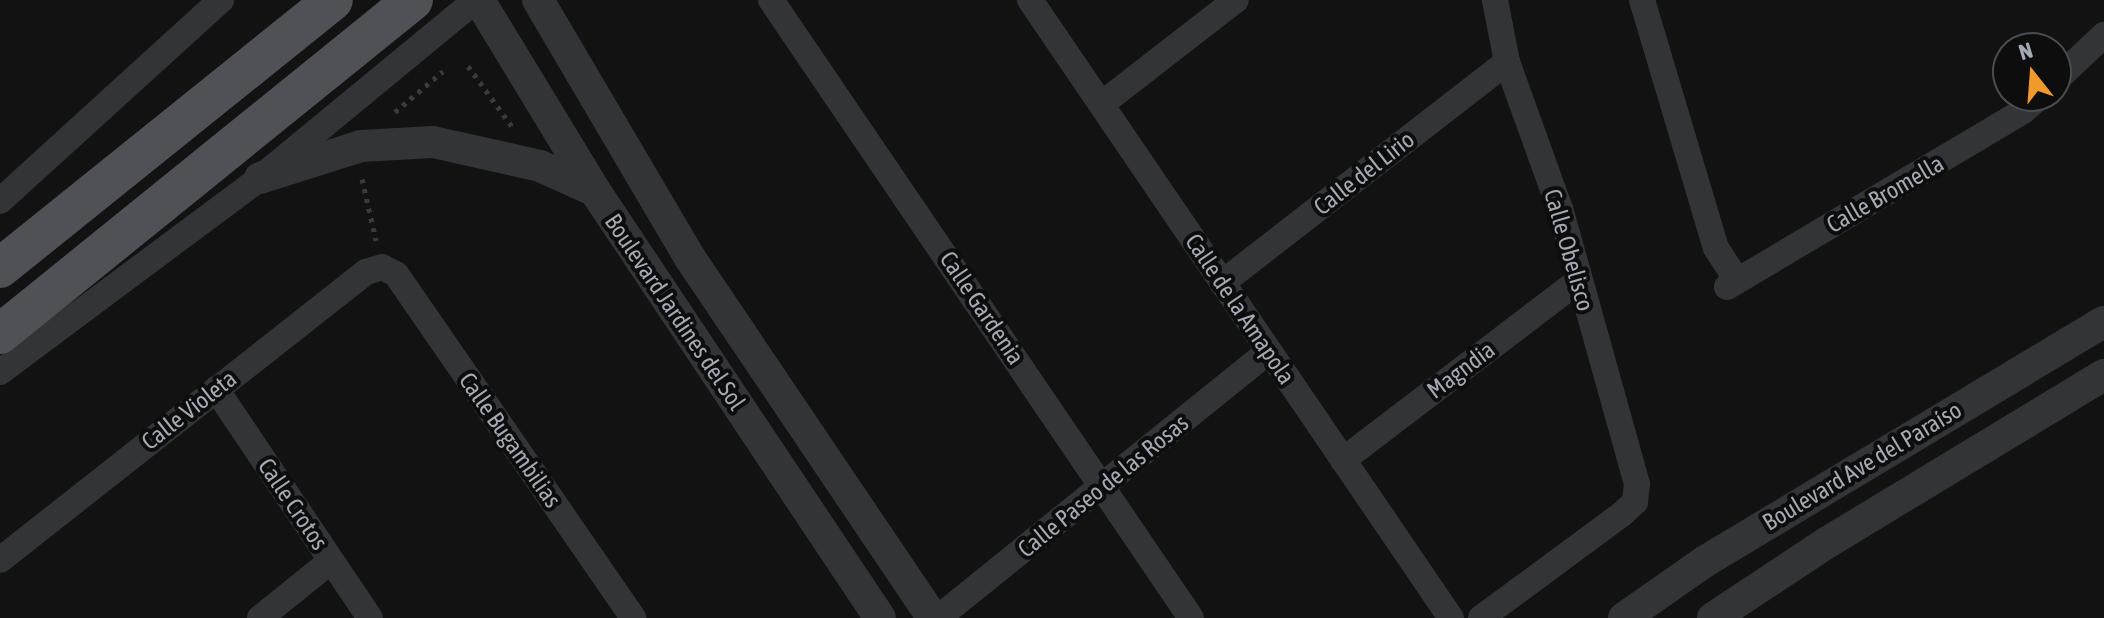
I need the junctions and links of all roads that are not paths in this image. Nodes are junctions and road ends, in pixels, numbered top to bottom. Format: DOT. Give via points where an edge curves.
graph roads {
  1 [pos="221,0"];
  2 [pos="333,0"];
  3 [pos="413,0"];
  4 [pos="477,0"];
  5 [pos="538,0"];
  6 [pos="771,0"];
  7 [pos="1030,0"];
  8 [pos="1236,0"];
  9 [pos="1495,0"];
  10 [pos="1642,0"];
  11 [pos="2104,35"];
  12 [pos="1507,62"];
  13 [pos="2072,65"];
  14 [pos="1103,103"];
  15 [pos="2021,112"];
  16 [pos="260,178"];
  17 [pos="595,191"];
  18 [pos="0,201"];
  19 [pos="382,267"];
  20 [pos="0,268"];
  21 [pos="1578,281"];
  22 [pos="1222,283"];
  23 [pos="2101,330"];
  24 [pos="0,334"];
  25 [pos="1267,353"];
  26 [pos="0,372"];
  27 [pos="2104,375"];
  28 [pos="216,389"];
  29 [pos="1343,460"];
  30 [pos="1104,486"];
  31 [pos="0,560"];
  32 [pos="331,561"];
  33 [pos="260,618"];
  34 [pos="370,618"];
  35 [pos="633,618"];
  36 [pos="880,618"];
  37 [pos="936,618"];
  38 [pos="1191,618"];
  39 [pos="1451,618"];
  40 [pos="1481,618"];
  41 [pos="1624,618"];
  42 [pos="1713,618"];
  1 -- 18 [label="street"];
  2 -- 20 [label="main road"];
  3 -- 24 [label="main road"];
  4 -- 16 [label="street"];
  4 -- 17 [label="street, Boulevard Jardines del Sol"];
  5 -- 37 [label="street, Boulevard Jardines del Sol" via="690,258"];
  6 -- 30 [label="street, Calle Gardenia"];
  7 -- 14 [label="street, Calle de la Amapola"];
  8 -- 14 [label="street"];
  9 -- 12 [label="street, Calle Obelisco"];
  10 -- 15 [label="street, Calle Bromella" via="1716,248 1732,283"];
  11 -- 13 [label="street"];
  12 -- 21 [label="street, Calle Obelisco" via="1560,209"];
  12 -- 22 [label="street, Calle del Lirio"];
  14 -- 22 [label="street, Calle de la Amapola"];
  16 -- 17 [label="street" via="361,146 433,142 540,166"];
  16 -- 26 [label="street"];
  17 -- 36 [label="street, Boulevard Jardines del Sol"];
  19 -- 28 [label="street, Calle Violeta" via="366,272"];
  19 -- 35 [label="street, Calle Bugambilias" via="396,274"];
  21 -- 29 [label="street, Magndia"];
  21 -- 40 [label="street, Calle Obelisco" via="1637,484 1635,502"];
  22 -- 25 [label="street, Calle de la Amapola"];
  23 -- 41 [label="street, Boulevard Ave del Paraíso" via="1730,546"];
  25 -- 29 [label="street, Calle de la Amapola"];
  25 -- 30 [label="street, Calle Paseo de las Rosas"];
  27 -- 42 [label="street, Boulevard Ave del Paraíso"];
  28 -- 31 [label="street, Calle Violeta"];
  28 -- 32 [label="street, Calle Crotos"];
  29 -- 39 [label="street, Calle de la Amapola"];
  30 -- 37 [label="street, Calle Paseo de las Rosas"];
  30 -- 38 [label="street, Calle Gardenia"];
  32 -- 33 [label="street"];
  32 -- 34 [label="street, Calle Crotos"];
}
